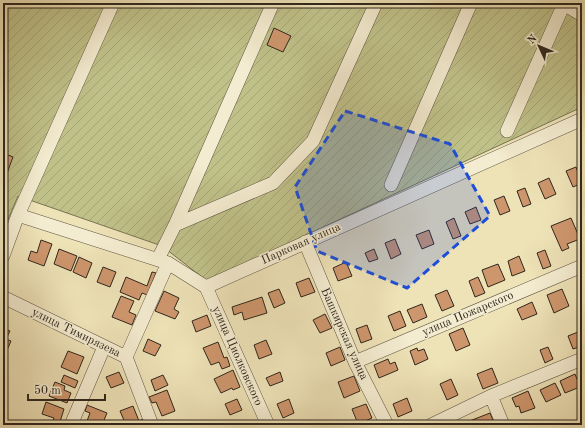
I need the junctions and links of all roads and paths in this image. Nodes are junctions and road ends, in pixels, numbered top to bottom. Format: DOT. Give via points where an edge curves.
graph roads {
  1 [pos="112,3"];
  2 [pos="274,3"];
  3 [pos="376,3"];
  4 [pos="471,3"];
  5 [pos="563,4"];
  6 [pos="582,15"];
  7 [pos="582,119"];
  8 [pos="507,131"];
  9 [pos="391,185"];
  10 [pos="18,215"];
  11 [pos="175,225"];
  12 [pos="305,242"];
  13 [pos="3,256"];
  14 [pos="163,261"];
  15 [pos="582,266"];
  16 [pos="206,287"];
  17 [pos="3,297"];
  18 [pos="104,347"];
  19 [pos="126,357"];
  20 [pos="582,359"];
  21 [pos="355,362"];
  22 [pos="491,396"];
  23 [pos="71,425"];
  24 [pos="152,425"];
  25 [pos="268,425"];
  26 [pos="387,425"];
  27 [pos="431,425"];
  28 [pos="503,425"];
  1 -- 10 [label="street"];
  2 -- 11 [label="street"];
  3 -- 11 [label="street" via="313,141 273,183"];
  4 -- 9 [label="street"];
  5 -- 6 [label="street"];
  5 -- 8 [label="street"];
  7 -- 12 [label="street, Парковая улица"];
  10 -- 13 [label="street"];
  10 -- 14 [label="street"];
  11 -- 14 [label="street"];
  12 -- 16 [label="street, Парковая улица"];
  12 -- 21 [label="street, Башкирская улица"];
  14 -- 16 [label="street"];
  14 -- 19 [label="street"];
  15 -- 21 [label="street, улица Пожарского"];
  16 -- 25 [label="street, улица Циолковского"];
  17 -- 18 [label="street, улица Тимирязева"];
  18 -- 19 [label="street, улица Тимирязева"];
  18 -- 23 [label="street"];
  19 -- 24 [label="street, улица Тимирязева"];
  20 -- 22 [label="street"];
  21 -- 26 [label="street, Башкирская улица"];
  22 -- 27 [label="street"];
  22 -- 28 [label="street"];
}
